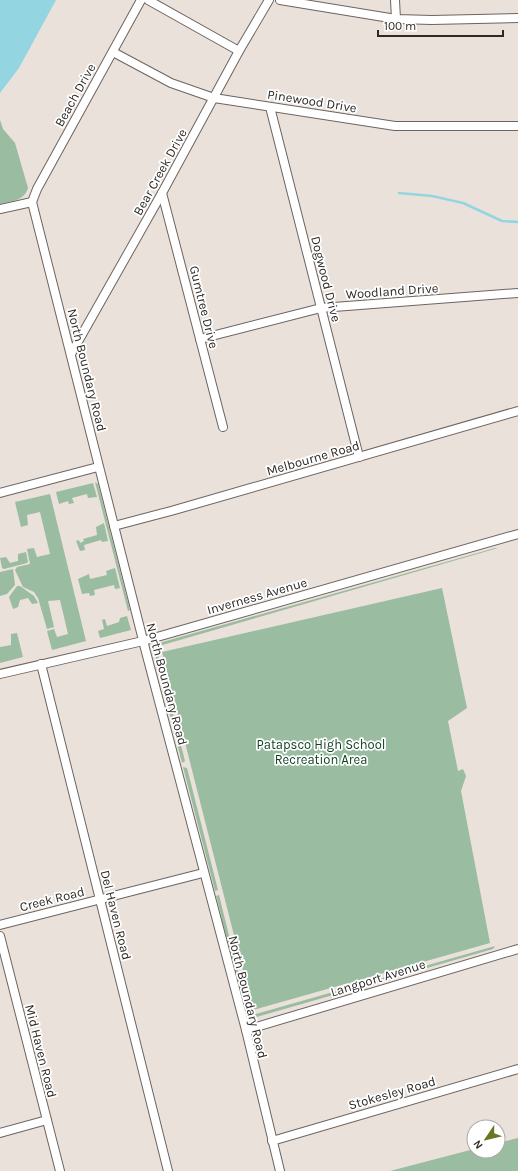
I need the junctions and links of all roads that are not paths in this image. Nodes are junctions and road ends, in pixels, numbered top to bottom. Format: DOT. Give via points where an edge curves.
graph roads {
  1 [pos="141,0"];
  2 [pos="148,0"];
  3 [pos="269,0"];
  4 [pos="280,0"];
  5 [pos="395,0"];
  6 [pos="518,18"];
  7 [pos="396,19"];
  8 [pos="239,51"];
  9 [pos="113,52"];
  10 [pos="214,98"];
  11 [pos="270,107"];
  12 [pos="518,126"];
  13 [pos="162,193"];
  14 [pos="32,202"];
  15 [pos="0,209"];
  16 [pos="518,293"];
  17 [pos="321,308"];
  18 [pos="200,339"];
  19 [pos="71,354"];
  20 [pos="518,412"];
  21 [pos="223,428"];
  22 [pos="359,457"];
  23 [pos="98,467"];
  24 [pos="0,493"];
  25 [pos="114,526"];
  26 [pos="518,534"];
  27 [pos="143,641"];
  28 [pos="41,664"];
  29 [pos="0,674"];
  30 [pos="203,874"];
  31 [pos="100,900"];
  32 [pos="0,925"];
  33 [pos="0,936"];
  34 [pos="518,949"];
  35 [pos="246,1030"];
  36 [pos="518,1069"];
  37 [pos="47,1120"];
  38 [pos="0,1133"];
  39 [pos="272,1140"];
  40 [pos="60,1171"];
  41 [pos="168,1171"];
  42 [pos="280,1171"];
  1 -- 9 [label="street, Beach Drive"];
  2 -- 8 [label="street"];
  3 -- 8 [label="street, Bear Creek Drive"];
  4 -- 7 [label="street"];
  5 -- 7 [label="street"];
  6 -- 7 [label="street"];
  8 -- 10 [label="street, Bear Creek Drive"];
  9 -- 10 [label="street, Pinewood Drive" via="171,83"];
  9 -- 14 [label="street, Beach Drive"];
  10 -- 11 [label="street, Pinewood Drive"];
  10 -- 13 [label="street, Bear Creek Drive"];
  11 -- 12 [label="street, Pinewood Drive" via="395,126"];
  11 -- 17 [label="street, Dogwood Drive"];
  13 -- 18 [label="street, Gumtree Drive"];
  13 -- 19 [label="street, Bear Creek Drive"];
  14 -- 15 [label="street"];
  14 -- 19 [label="street, North Boundary Road"];
  16 -- 17 [label="street, Woodland Drive"];
  17 -- 18 [label="street, Woodland Drive"];
  17 -- 22 [label="street, Dogwood Drive"];
  18 -- 21 [label="street, Gumtree Drive"];
  19 -- 23 [label="street, North Boundary Road"];
  20 -- 22 [label="street, Melbourne Road"];
  22 -- 25 [label="street, Melbourne Road"];
  23 -- 24 [label="street"];
  23 -- 25 [label="street, North Boundary Road"];
  25 -- 27 [label="street, North Boundary Road"];
  26 -- 27 [label="street, Inverness Avenue"];
  27 -- 28 [label="street, Inverness Avenue"];
  27 -- 30 [label="street, North Boundary Road"];
  28 -- 29 [label="street, Inverness Avenue"];
  28 -- 31 [label="street, Del Haven Road"];
  30 -- 31 [label="street, Creek Road"];
  30 -- 35 [label="street, North Boundary Road"];
  31 -- 32 [label="street, Creek Road"];
  31 -- 41 [label="street, Del Haven Road"];
  33 -- 37 [label="street, Mid Haven Road"];
  34 -- 35 [label="street, Langport Avenue"];
  35 -- 39 [label="street, North Boundary Road"];
  36 -- 39 [label="street, Stokesley Road"];
  37 -- 38 [label="street"];
  37 -- 40 [label="street, Mid Haven Road"];
  39 -- 42 [label="street, North Boundary Road"];
}
